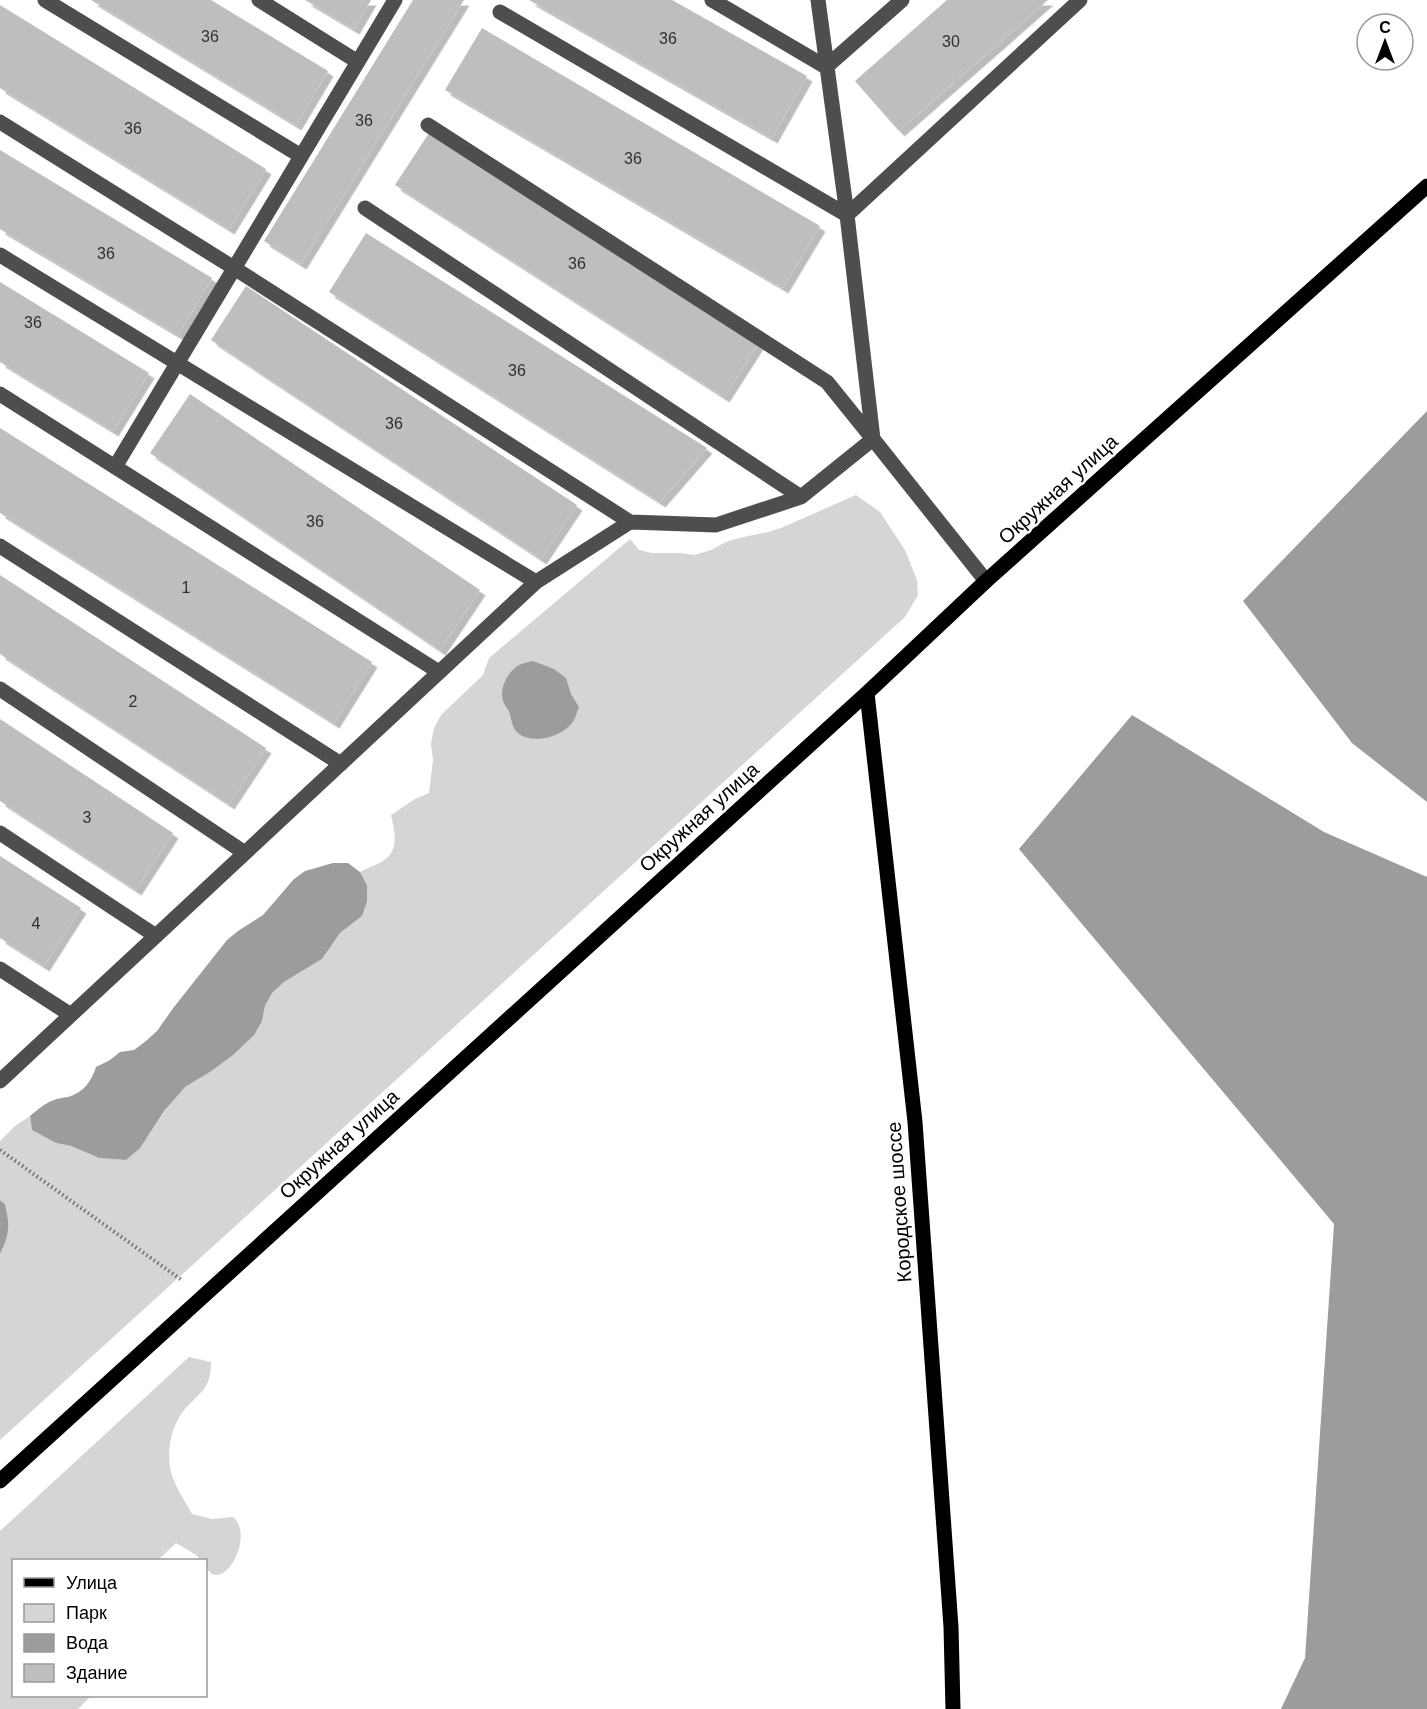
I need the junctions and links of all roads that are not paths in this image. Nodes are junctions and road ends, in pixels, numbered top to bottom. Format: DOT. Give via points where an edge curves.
graph roads {
  1 [pos="45,0"];
  2 [pos="259,0"];
  3 [pos="395,0"];
  4 [pos="712,0"];
  5 [pos="818,0"];
  6 [pos="902,0"];
  7 [pos="1080,0"];
  8 [pos="500,12"];
  9 [pos="358,62"];
  10 [pos="826,68"];
  11 [pos="0,122"];
  12 [pos="428,124"];
  13 [pos="301,156"];
  14 [pos="1427,186"];
  15 [pos="365,208"];
  16 [pos="847,215"];
  17 [pos="0,255"];
  18 [pos="234,268"];
  19 [pos="177,363"];
  20 [pos="0,394"];
  21 [pos="873,439"];
  22 [pos="115,467"];
  23 [pos="801,496"];
  24 [pos="630,522"];
  25 [pos="0,546"];
  26 [pos="986,581"];
  27 [pos="536,582"];
  28 [pos="439,672"];
  29 [pos="0,689"];
  30 [pos="867,693"];
  31 [pos="341,764"];
  32 [pos="0,833"];
  33 [pos="245,853"];
  34 [pos="156,936"];
  35 [pos="0,969"];
  36 [pos="71,1015"];
  37 [pos="0,1080"];
  38 [pos="0,1481"];
  39 [pos="953,1709"];
  1 -- 13 [label="lane"];
  2 -- 9 [label="lane"];
  3 -- 9 [label="lane"];
  4 -- 10 [label="lane"];
  5 -- 10 [label="lane"];
  6 -- 10 [label="lane"];
  7 -- 16 [label="lane"];
  8 -- 16 [label="lane"];
  9 -- 13 [label="lane"];
  10 -- 16 [label="lane"];
  11 -- 18 [label="lane"];
  12 -- 21 [label="lane" via="827,382"];
  13 -- 18 [label="lane"];
  14 -- 26 [label="main road, Окружная улица"];
  15 -- 23 [label="lane"];
  16 -- 21 [label="lane"];
  17 -- 19 [label="lane"];
  18 -- 19 [label="lane"];
  18 -- 24 [label="lane"];
  19 -- 22 [label="lane"];
  19 -- 27 [label="lane"];
  20 -- 22 [label="lane"];
  21 -- 23 [label="lane"];
  21 -- 26 [label="lane"];
  22 -- 28 [label="lane"];
  23 -- 24 [label="lane" via="716,525"];
  24 -- 27 [label="lane"];
  25 -- 31 [label="lane"];
  26 -- 30 [label="main road, Окружная улица"];
  27 -- 28 [label="lane"];
  28 -- 31 [label="lane"];
  29 -- 33 [label="lane"];
  30 -- 38 [label="main road, Окружная улица"];
  30 -- 39 [label="main road, Кородское шоссе" via="915,1122 951,1627"];
  31 -- 33 [label="lane"];
  32 -- 34 [label="lane"];
  33 -- 34 [label="lane"];
  34 -- 36 [label="lane"];
  35 -- 36 [label="lane"];
  36 -- 37 [label="lane"];
}
